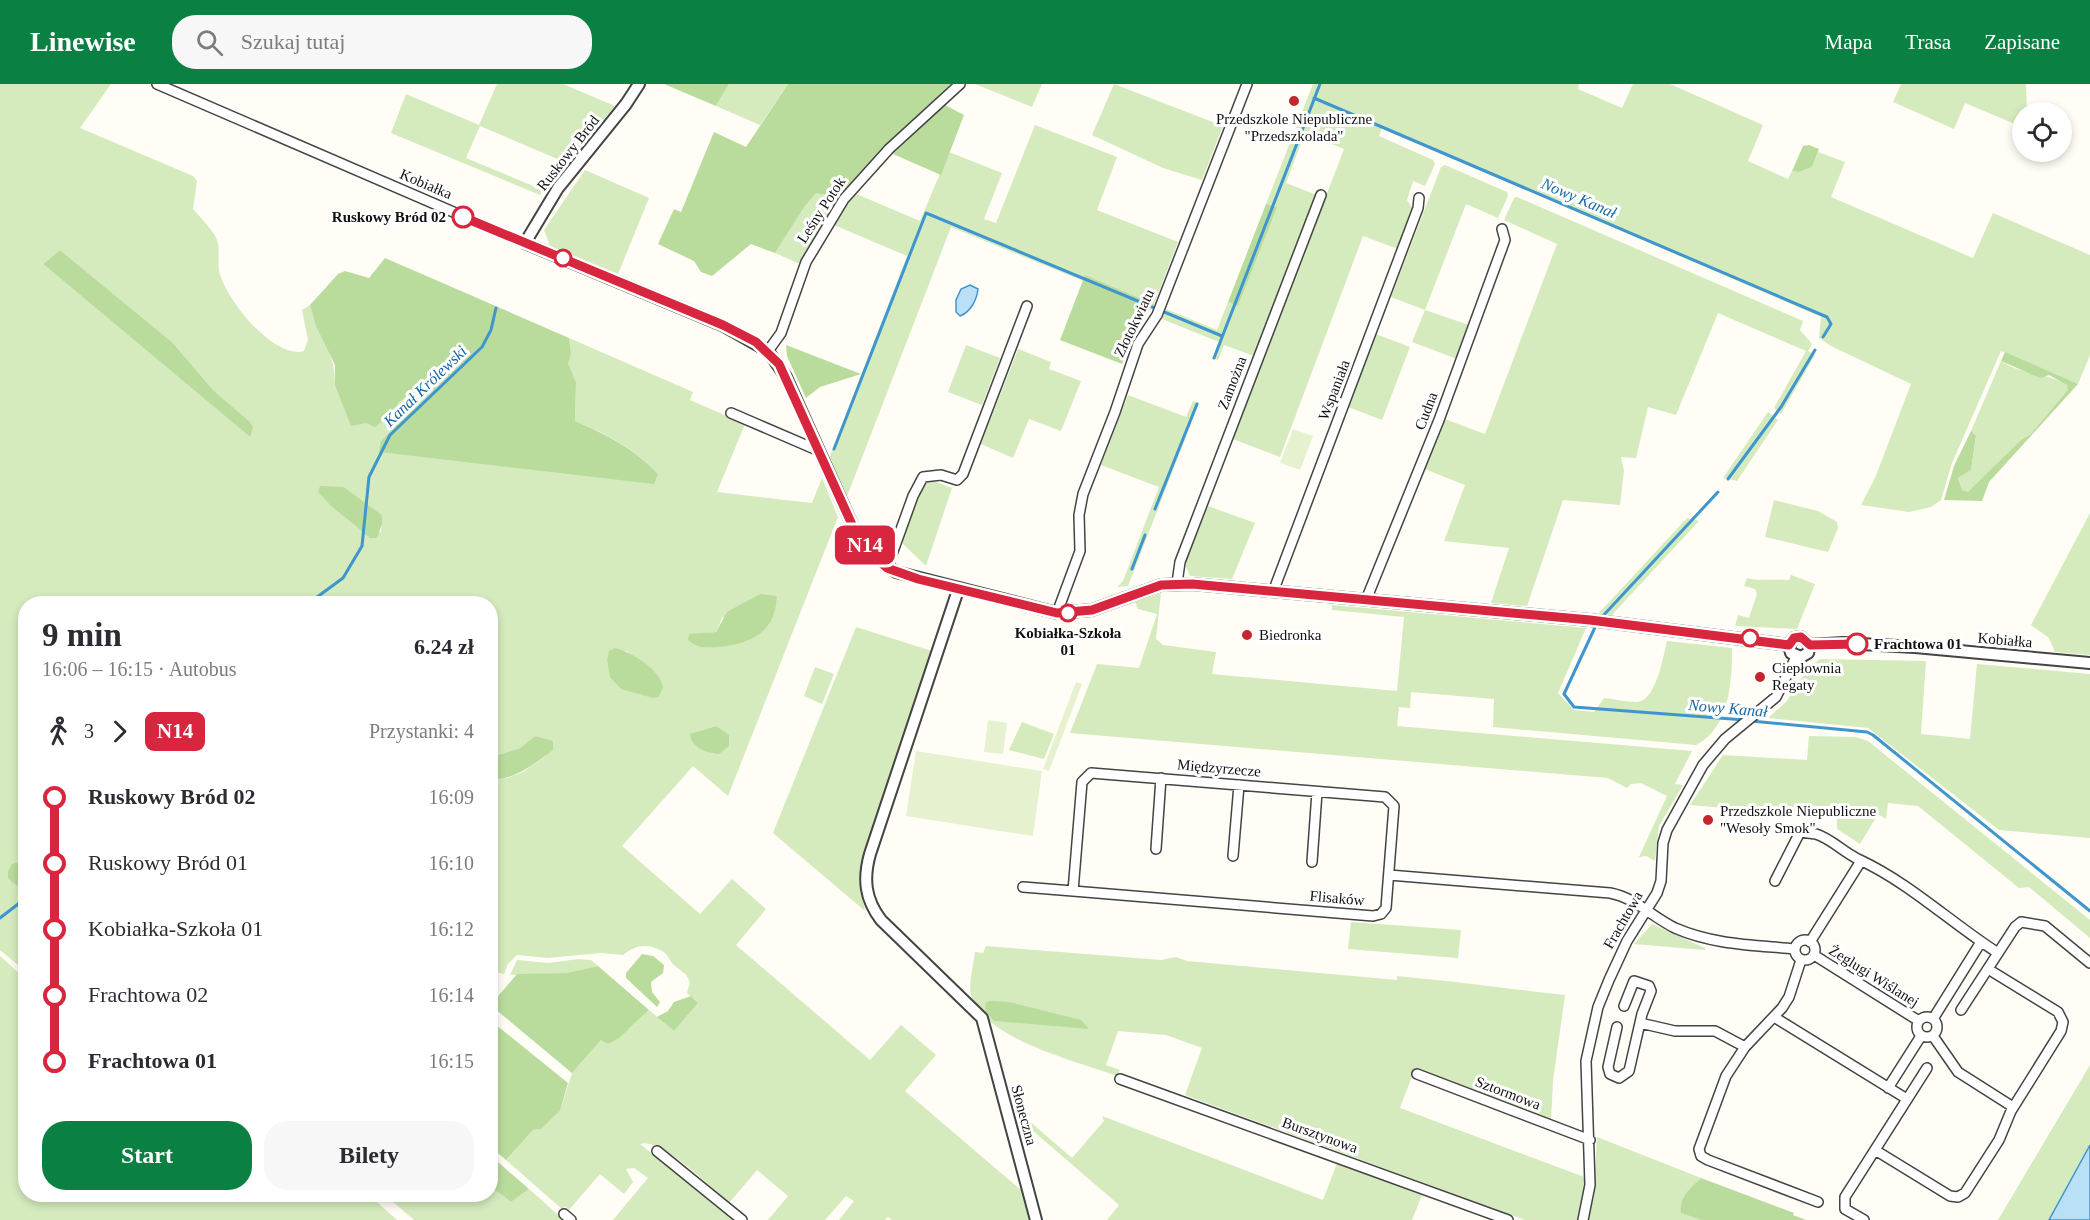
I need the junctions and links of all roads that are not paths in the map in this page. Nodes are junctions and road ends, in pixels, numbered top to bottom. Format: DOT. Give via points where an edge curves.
graph roads {
  1 [pos="157,84"];
  2 [pos="639,84"];
  3 [pos="960,84"];
  4 [pos="1247,84"];
  5 [pos="1321,195"];
  6 [pos="1419,198"];
  7 [pos="1502,230"];
  8 [pos="525,243"];
  9 [pos="1027,306"];
  10 [pos="768,351"];
  11 [pos="731,413"];
  12 [pos="817,450"];
  13 [pos="887,568"];
  14 [pos="1177,583"];
  15 [pos="958,590"];
  16 [pos="1273,592"];
  17 [pos="1366,600"];
  18 [pos="1057,613"];
  19 [pos="1789,645"];
  20 [pos="1810,645"];
  21 [pos="1796,657"];
  22 [pos="2090,663"];
  23 [pos="1161,778"];
  24 [pos="1239,785"];
  25 [pos="1317,792"];
  26 [pos="1156,849"];
  27 [pos="1233,856"];
  28 [pos="1861,861"];
  29 [pos="1312,862"];
  30 [pos="1389,875"];
  31 [pos="1775,881"];
  32 [pos="1023,887"];
  33 [pos="1073,891"];
  34 [pos="1647,909"];
  35 [pos="1810,942"];
  36 [pos="1981,942"];
  37 [pos="1795,949"];
  38 [pos="1998,953"];
  39 [pos="1814,955"];
  40 [pos="1801,960"];
  41 [pos="2090,963"];
  42 [pos="1988,969"];
  43 [pos="1624,1006"];
  44 [pos="1962,1010"];
  45 [pos="1774,1017"];
  46 [pos="1933,1018"];
  47 [pos="1919,1021"];
  48 [pos="1640,1023"];
  49 [pos="1617,1027"];
  50 [pos="1921,1036"];
  51 [pos="1933,1036"];
  52 [pos="1745,1047"];
  53 [pos="1927,1068"];
  54 [pos="1417,1074"];
  55 [pos="1120,1079"];
  56 [pos="1888,1088"];
  57 [pos="1906,1099"];
  58 [pos="2013,1107"];
  59 [pos="1589,1137"];
  60 [pos="1875,1150"];
  61 [pos="657,1151"];
  62 [pos="1818,1202"];
  63 [pos="742,1220"];
  64 [pos="1036,1220"];
  65 [pos="1508,1220"];
  66 [pos="1583,1220"];
  67 [pos="1864,1220"];
  1 -- 8 [label="street, Kobiałka"];
  2 -- 8 [label="street, Ruskowy Bród" via="558,188"];
  3 -- 10 [label="street, Leśny Potok" via="854,186 806,262 781,333"];
  4 -- 18 [label="street, Złotokwiatu" via="1159,310 1138,344 1083,494 1078,515 1080,551"];
  5 -- 14 [label="street, Zamożna" via="1180,562"];
  6 -- 16 [label="street, Wspaniała"];
  7 -- 17 [label="street, Cudna" via="1505,240 1439,420"];
  8 -- 10 [label="street, Kobiałka" via="723,325"];
  9 -- 13 [label="street" via="963,474 957,480 941,475 923,477"];
  10 -- 12 [label="street, Kobiałka" via="786,377"];
  11 -- 12 [label="street"];
  12 -- 13 [label="street, Kobiałka" via="857,534"];
  13 -- 15 [label="street, Kobiałka"];
  14 -- 16 [label="street, Kobiałka"];
  14 -- 18 [label="street, Kobiałka" via="1149,588 1092,610"];
  15 -- 18 [label="street, Kobiałka"];
  15 -- 64 [label="street, Słoneczna" via="870,854 866,884 870,904 881,920 982,1018"];
  16 -- 17 [label="street, Kobiałka"];
  17 -- 19 [label="street, Kobiałka" via="1606,621"];
  19 -- 20 [label="street" via="1794,638 1801,637"];
  19 -- 21 [label="street"];
  20 -- 21 [label="street" via="1805,656"];
  20 -- 22 [label="street, Kobiałka" via="1915,647"];
  21 -- 34 [label="street, Frachtowa" via="1779,693 1730,735 1703,765 1667,830 1661,881"];
  23 -- 24 [label="street, Międzyrzecze"];
  23 -- 26 [label="street"];
  23 -- 33 [label="street, Międzyrzecze" via="1095,773 1084,779"];
  24 -- 25 [label="street, Międzyrzecze"];
  24 -- 27 [label="street"];
  25 -- 29 [label="street"];
  25 -- 30 [label="street, Międzyrzecze" via="1384,797 1392,802 1395,810"];
  28 -- 31 [label="street" via="1822,836 1800,832"];
  28 -- 35 [label="street"];
  28 -- 36 [label="street" via="1901,882"];
  30 -- 33 [label="street, Flisaków" via="1386,908 1373,916"];
  30 -- 34 [label="street" via="1610,893"];
  32 -- 33 [label="street, Flisaków"];
  34 -- 37 [label="street" via="1673,927 1709,941"];
  34 -- 59 [label="street, Frachtowa" via="1619,955 1598,1007 1585,1074"];
  35 -- 37 [label="street, Żeglugi Wiślanej" via="1801,941"];
  35 -- 39 [label="street, Żeglugi Wiślanej" via="1815,948"];
  36 -- 38 [label="street"];
  36 -- 46 [label="street, Żeglugi Wiślanej"];
  37 -- 40 [label="street"];
  38 -- 41 [label="street" via="2018,923 2034,922 2045,926"];
  38 -- 42 [label="street"];
  39 -- 40 [label="street, Żeglugi Wiślanej"];
  39 -- 47 [label="street, Żeglugi Wiślanej"];
  40 -- 45 [label="street" via="1789,997"];
  42 -- 44 [label="street"];
  42 -- 58 [label="street" via="2058,1012 2063,1022"];
  43 -- 48 [label="street" via="1634,981 1649,986 1651,991"];
  45 -- 52 [label="street"];
  45 -- 56 [label="street"];
  46 -- 47 [label="street, Żeglugi Wiślanej"];
  46 -- 51 [label="street, Żeglugi Wiślanej" via="1938,1029"];
  47 -- 50 [label="street, Żeglugi Wiślanej" via="1917,1029"];
  48 -- 49 [label="street" via="1629,1071 1619,1078 1610,1074 1608,1067"];
  48 -- 52 [label="street" via="1675,1031 1714,1031"];
  50 -- 51 [label="street"];
  50 -- 56 [label="street"];
  51 -- 58 [label="street" via="1958,1072"];
  52 -- 62 [label="street" via="1726,1076 1700,1145 1701,1156"];
  53 -- 57 [label="street"];
  54 -- 59 [label="street, Sztormowa"];
  55 -- 65 [label="street, Bursztynowa"];
  56 -- 57 [label="street"];
  57 -- 60 [label="street"];
  58 -- 60 [label="street" via="1999,1140 1965,1193 1958,1197 1950,1196"];
  59 -- 66 [label="street, Frachtowa" via="1590,1195"];
  60 -- 67 [label="street" via="1844,1201 1848,1212"];
  61 -- 63 [label="street"];
}
